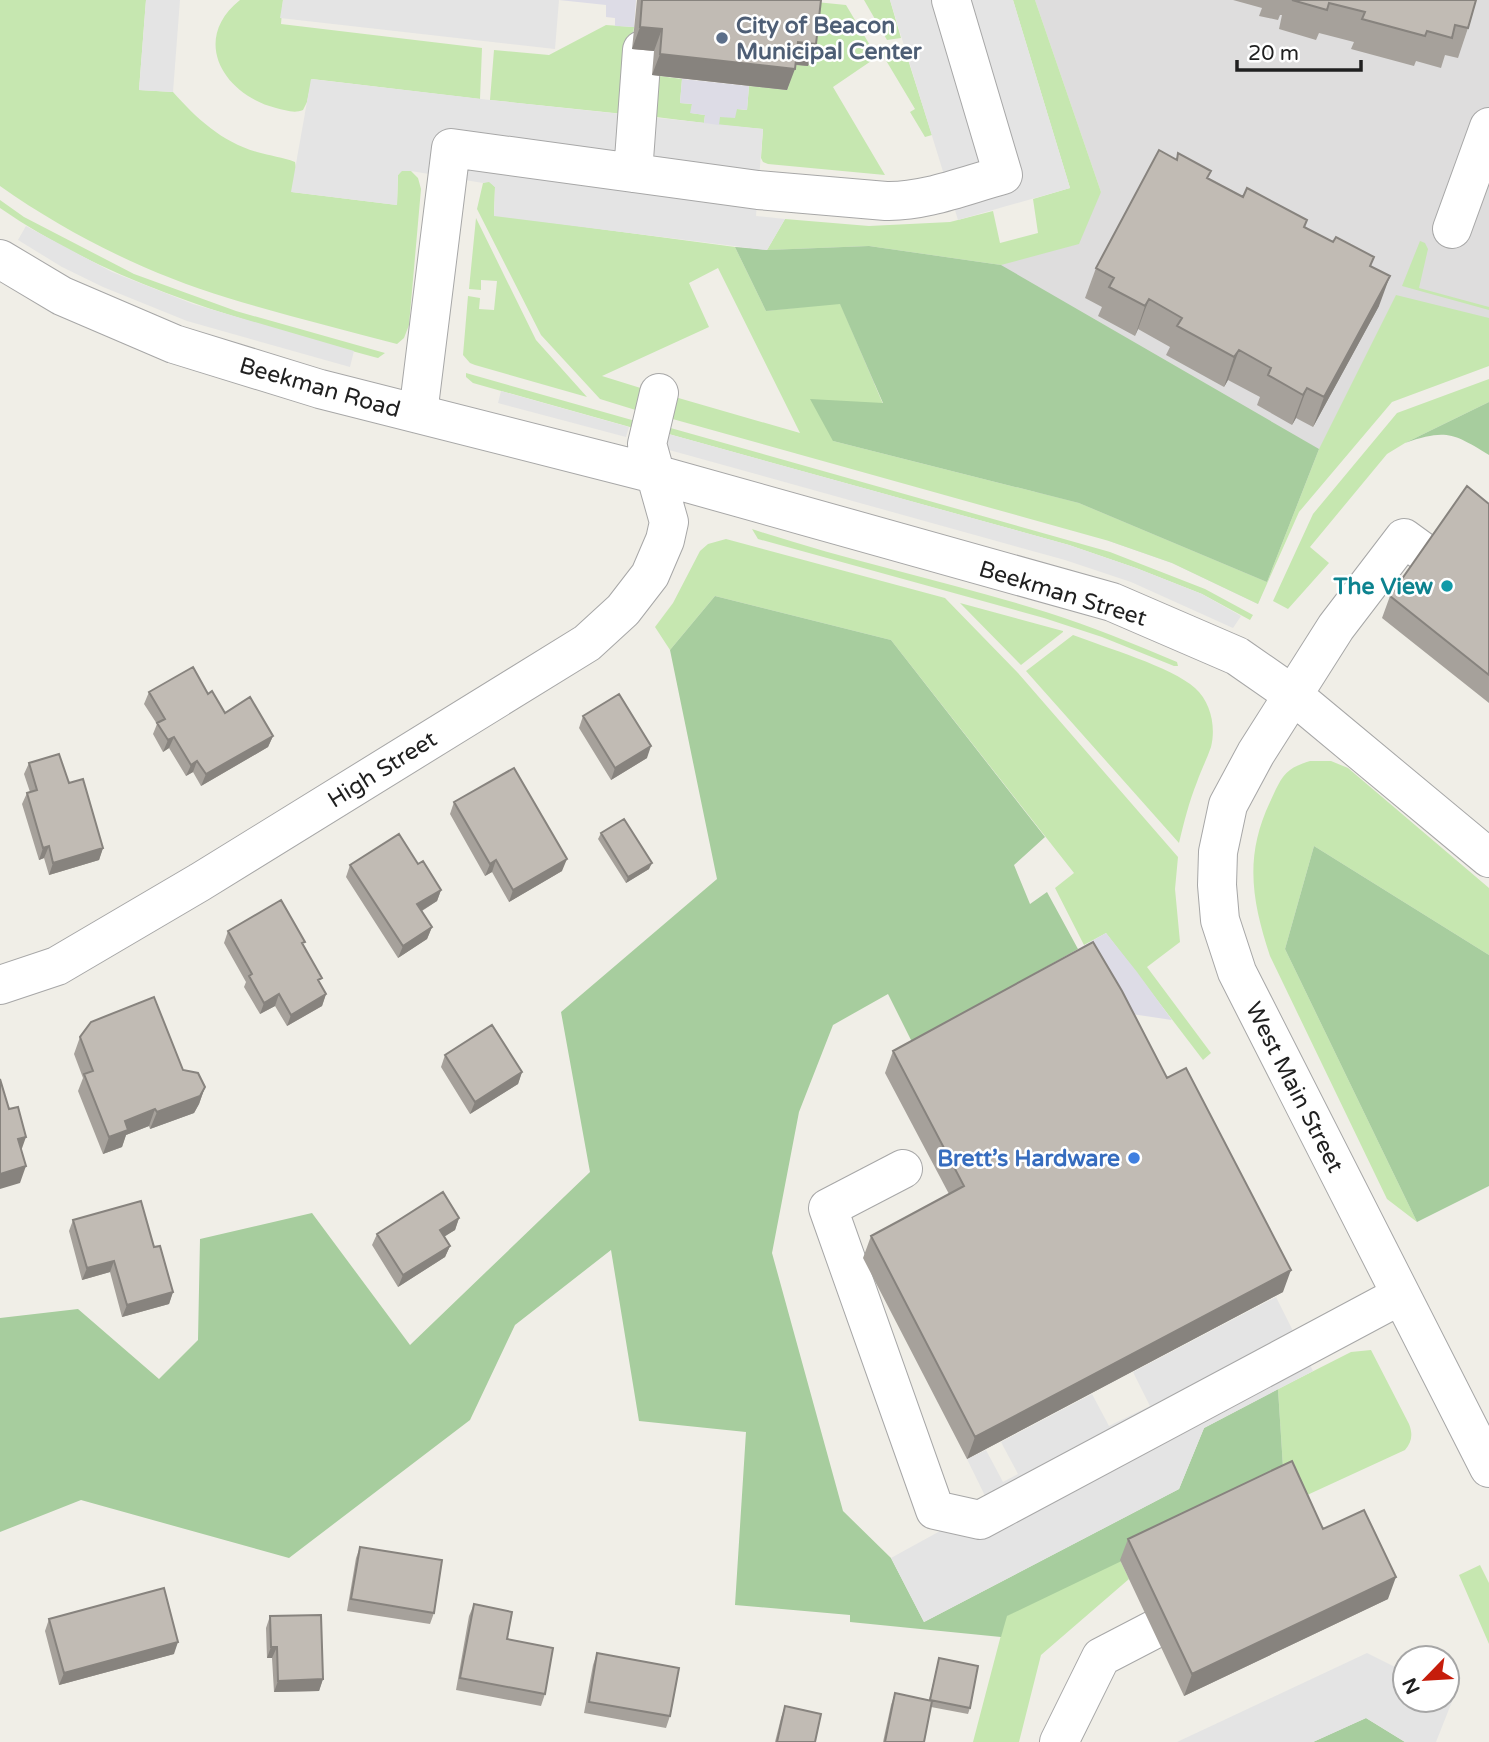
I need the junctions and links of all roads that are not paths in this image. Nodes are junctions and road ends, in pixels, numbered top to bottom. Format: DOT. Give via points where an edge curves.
graph roads {
  1 [pos="951,0"];
  2 [pos="642,50"];
  3 [pos="1489,127"];
  4 [pos="633,173"];
  5 [pos="1452,229"];
  6 [pos="0,259"];
  7 [pos="659,393"];
  8 [pos="418,414"];
  9 [pos="655,474"];
  10 [pos="1426,554"];
  11 [pos="1293,695"];
  12 [pos="1489,858"];
  13 [pos="0,985"];
  14 [pos="903,1169"];
  15 [pos="1401,1295"];
  16 [pos="1489,1468"];
  17 [pos="1153,1630"];
  18 [pos="1059,1742"];
  1 -- 4 [label="street" via="1003,175 902,201 758,190"];
  2 -- 4 [label="street"];
  3 -- 5 [label="street"];
  4 -- 8 [label="street" via="451,148"];
  6 -- 8 [label="street, Beekman Road" via="62,296 174,344"];
  7 -- 9 [label="street, High Street" via="647,444"];
  8 -- 9 [label="street, Beekman Road"];
  9 -- 11 [label="street, Beekman Street" via="1111,603 1237,656"];
  9 -- 13 [label="street, High Street" via="669,522 665,540 650,575 624,610 587,643 69,960"];
  10 -- 11 [label="street, West Main Street" via="1404,538 1336,627"];
  11 -- 12 [label="street, Beekman Street"];
  11 -- 15 [label="street, West Main Street" via="1228,805 1218,852 1220,920 1237,972"];
  14 -- 15 [label="street" via="828,1208 935,1510 980,1520"];
  15 -- 16 [label="street, West Main Street"];
  17 -- 18 [label="street" via="1101,1657"];
}
